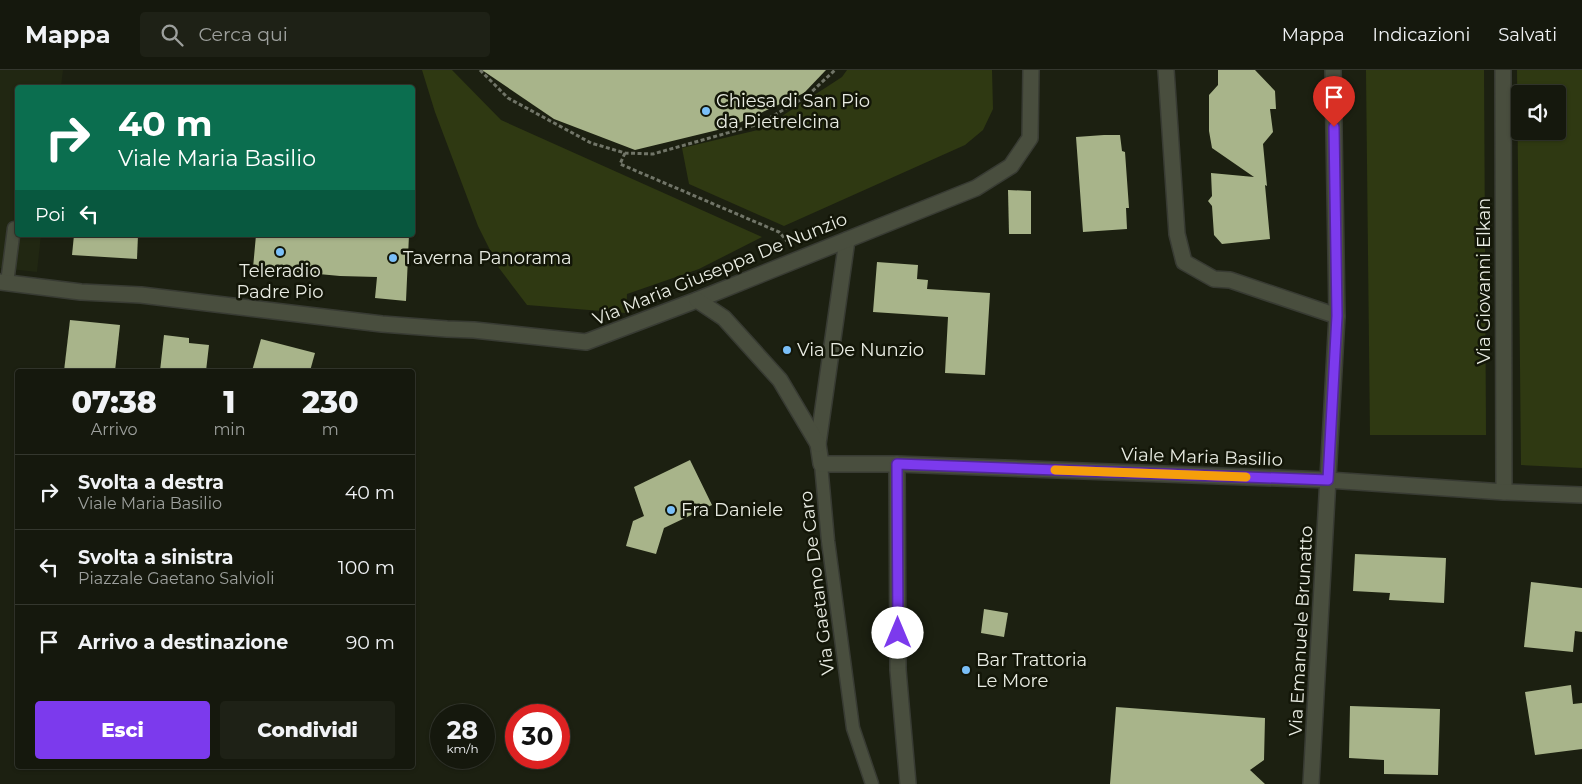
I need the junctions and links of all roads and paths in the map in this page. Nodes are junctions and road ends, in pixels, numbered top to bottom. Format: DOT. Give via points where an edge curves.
graph roads {
  1 [pos="480,70"];
  2 [pos="835,70"];
  3 [pos="1031,70"];
  4 [pos="1166,70"];
  5 [pos="1333,70"];
  6 [pos="1503,70"];
  7 [pos="625,152"];
  8 [pos="14,228"];
  9 [pos="847,240"];
  10 [pos="795,261"];
  11 [pos="4,282"];
  12 [pos="697,300"];
  13 [pos="1337,316"];
  14 [pos="818,444"];
  15 [pos="821,464"];
  16 [pos="897,464"];
  17 [pos="1328,480"];
  18 [pos="1504,492"];
  19 [pos="1582,495"];
  20 [pos="872,784"];
  21 [pos="908,784"];
  22 [pos="1311,784"];
  1 -- 7 [label="path" via="508,98 591,143"];
  2 -- 7 [label="path" via="807,96 759,124 653,154"];
  3 -- 9 [label="street, Via Maria Giuseppa De Nunzio" via="1030,138 1010,166 976,188"];
  4 -- 13 [label="street" via="1177,234 1184,262 1214,279 1230,280"];
  5 -- 13 [label="street, Via Emanuele Brunatto"];
  6 -- 18 [label="street, Via Giovanni Elkan"];
  7 -- 10 [label="path" via="620,164 779,232"];
  8 -- 11 [label="lane"];
  9 -- 10 [label="street, Via Maria Giuseppa De Nunzio"];
  9 -- 14 [label="street"];
  10 -- 12 [label="street, Via Maria Giuseppa De Nunzio"];
  11 -- 12 [label="street, Via Maria Giuseppa De Nunzio" via="382,324 586,342"];
  12 -- 14 [label="street" via="724,318 780,380"];
  13 -- 17 [label="street, Via Emanuele Brunatto"];
  14 -- 15 [label="street"];
  15 -- 16 [label="street, Viale Maria Basilio"];
  15 -- 20 [label="lane, Via Gaetano De Caro" via="853,728"];
  16 -- 17 [label="street, Viale Maria Basilio"];
  16 -- 21 [label="street" via="898,670"];
  17 -- 18 [label="street, Viale Maria Basilio"];
  17 -- 22 [label="street, Via Emanuele Brunatto"];
  18 -- 19 [label="street, Viale Maria Basilio"];
}
